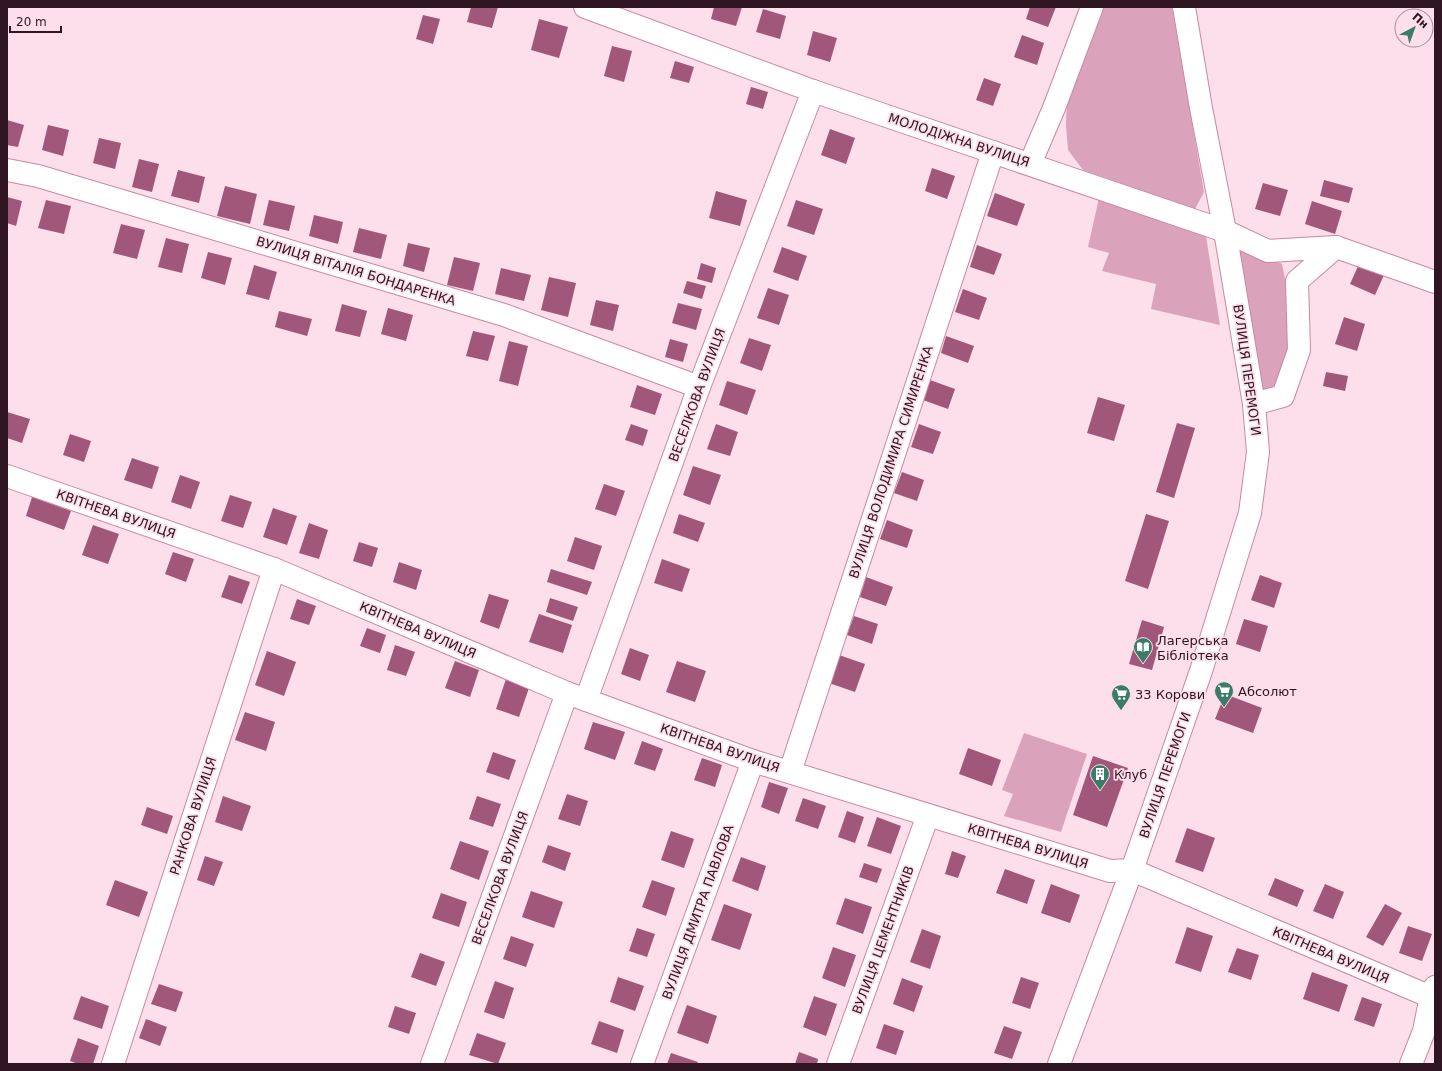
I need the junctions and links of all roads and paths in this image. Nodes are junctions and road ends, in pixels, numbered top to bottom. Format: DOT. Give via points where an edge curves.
graph roads {
  1 [pos="585,7"];
  2 [pos="1092,7"];
  3 [pos="1184,7"];
  4 [pos="813,91"];
  5 [pos="993,152"];
  6 [pos="1030,164"];
  7 [pos="7,170"];
  8 [pos="1225,231"];
  9 [pos="1336,247"];
  10 [pos="1435,282"];
  11 [pos="699,387"];
  12 [pos="1254,404"];
  13 [pos="7,476"];
  14 [pos="274,569"];
  15 [pos="576,696"];
  16 [pos="753,761"];
  17 [pos="790,772"];
  18 [pos="928,816"];
  19 [pos="1132,870"];
  20 [pos="1434,995"];
  21 [pos="113,1064"];
  22 [pos="432,1064"];
  23 [pos="642,1064"];
  24 [pos="838,1064"];
  25 [pos="1059,1064"];
  26 [pos="1411,1064"];
  1 -- 4 [label="street, МОЛОДІЖНА ВУЛИЦЯ"];
  2 -- 6 [label="street"];
  3 -- 8 [label="street, ВУЛИЦЯ ПЕРЕМОГИ"];
  4 -- 5 [label="street, МОЛОДІЖНА ВУЛИЦЯ"];
  4 -- 11 [label="street, ВЕСЕЛКОВА ВУЛИЦЯ"];
  5 -- 6 [label="street, МОЛОДІЖНА ВУЛИЦЯ"];
  5 -- 17 [label="street, ВУЛИЦЯ ВОЛОДИМИРА СИМИРЕНКА"];
  6 -- 8 [label="street, МОЛОДІЖНА ВУЛИЦЯ"];
  7 -- 11 [label="street, ВУЛИЦЯ ВІТАЛІЯ БОНДАРЕНКА" via="38,176 504,315"];
  8 -- 9 [label="street, МОЛОДІЖНА ВУЛИЦЯ" via="1268,251"];
  8 -- 12 [label="street, ВУЛИЦЯ ПЕРЕМОГИ"];
  9 -- 10 [label="street, МОЛОДІЖНА ВУЛИЦЯ"];
  9 -- 12 [label="street" via="1297,281 1299,350 1284,396"];
  11 -- 15 [label="street, ВЕСЕЛКОВА ВУЛИЦЯ"];
  12 -- 19 [label="street, ВУЛИЦЯ ПЕРЕМОГИ" via="1258,452 1250,513 1201,671"];
  13 -- 14 [label="street, КВІТНЕВА ВУЛИЦЯ"];
  14 -- 15 [label="street, КВІТНЕВА ВУЛИЦЯ"];
  14 -- 21 [label="street, РАНКОВА ВУЛИЦЯ"];
  15 -- 16 [label="street, КВІТНЕВА ВУЛИЦЯ"];
  15 -- 22 [label="street, ВЕСЕЛКОВА ВУЛИЦЯ"];
  16 -- 17 [label="street, КВІТНЕВА ВУЛИЦЯ"];
  16 -- 23 [label="street, ВУЛИЦЯ ДМИТРА ПАВЛОВА"];
  17 -- 18 [label="street, КВІТНЕВА ВУЛИЦЯ"];
  18 -- 19 [label="street, КВІТНЕВА ВУЛИЦЯ" via="1110,871"];
  18 -- 24 [label="street, ВУЛИЦЯ ЦЕМЕНТНИКІВ"];
  19 -- 20 [label="street, КВІТНЕВА ВУЛИЦЯ"];
  19 -- 25 [label="street, ВУЛИЦЯ ПЕРЕМОГИ"];
  20 -- 26 [label="street"];
}
